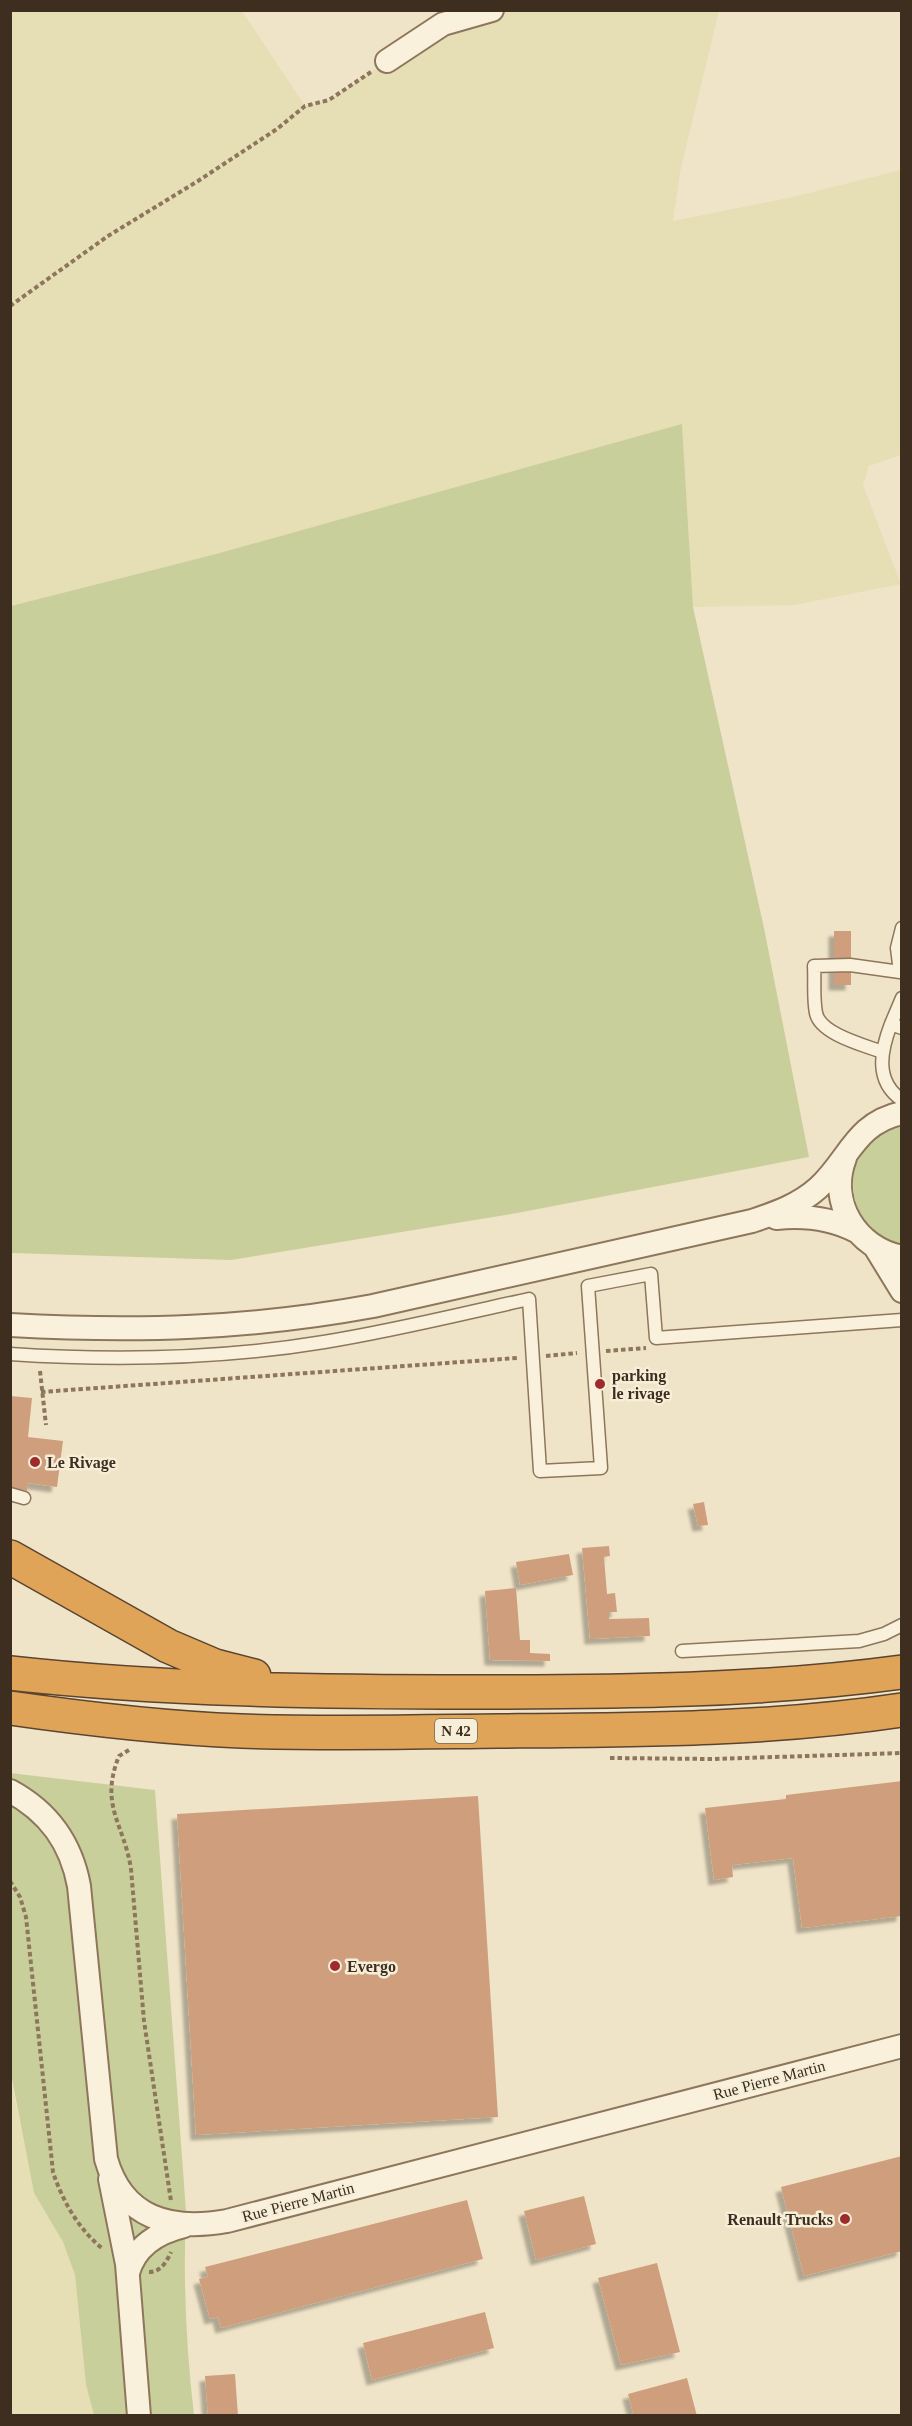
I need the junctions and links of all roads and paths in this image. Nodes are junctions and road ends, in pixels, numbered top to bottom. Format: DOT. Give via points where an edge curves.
graph roads {
  1 [pos="492,10"];
  2 [pos="387,61"];
  3 [pos="10,306"];
  4 [pos="902,928"];
  5 [pos="901,975"];
  6 [pos="902,999"];
  7 [pos="896,1026"];
  8 [pos="882,1052"];
  9 [pos="902,1100"];
  10 [pos="902,1113"];
  11 [pos="847,1154"];
  12 [pos="752,1221"];
  13 [pos="856,1231"];
  14 [pos="874,1247"];
  15 [pos="902,1257"];
  16 [pos="902,1291"];
  17 [pos="902,1320"];
  18 [pos="10,1325"];
  19 [pos="657,1347"];
  20 [pos="594,1352"];
  21 [pos="10,1354"];
  22 [pos="39,1356"];
  23 [pos="533,1356"];
  24 [pos="41,1392"];
  25 [pos="46,1425"];
  26 [pos="10,1494"];
  27 [pos="24,1498"];
  28 [pos="10,1557"];
  29 [pos="902,1625"];
  30 [pos="682,1651"];
  31 [pos="902,1672"];
  32 [pos="10,1673"];
  33 [pos="377,1692"];
  34 [pos="10,1708"];
  35 [pos="902,1710"];
  36 [pos="116,1763"];
  37 [pos="10,1791"];
  38 [pos="10,1881"];
  39 [pos="902,2046"];
  40 [pos="108,2166"];
  41 [pos="179,2226"];
  42 [pos="128,2268"];
  43 [pos="139,2415"];
  1 -- 2 [label="street" via="443,24"];
  2 -- 3 [label="path" via="329,100 305,106"];
  4 -- 5 [label="lane" via="897,948"];
  5 -- 8 [label="lane" via="850,965 814,966 816,1015 824,1027"];
  6 -- 7 [label="lane"];
  7 -- 8 [label="lane"];
  8 -- 9 [label="lane" via="885,1080"];
  10 -- 11 [label="street" via="873,1124"];
  11 -- 12 [label="street" via="810,1196"];
  11 -- 13 [label="street" via="840,1189 843,1207"];
  12 -- 13 [label="street" via="806,1217 836,1222"];
  12 -- 18 [label="street" via="325,1315 183,1328"];
  13 -- 14 [label="street"];
  14 -- 15 [label="street"];
  14 -- 16 [label="street"];
  17 -- 20 [label="lane" via="656,1338 651,1274 588,1286"];
  19 -- 20 [label="path"];
  20 -- 23 [label="path"];
  20 -- 23 [label="lane" via="601,1468 540,1471"];
  21 -- 22 [label="lane"];
  22 -- 23 [label="lane" via="163,1357 265,1350 373,1334 529,1299"];
  22 -- 24 [label="path"];
  23 -- 24 [label="path"];
  24 -- 25 [label="path"];
  26 -- 27 [label="lane"];
  28 -- 33 [label="highway" via="168,1646 215,1666 271,1680"];
  29 -- 30 [label="lane" via="859,1641"];
  31 -- 33 [label="highway" via="726,1687"];
  32 -- 33 [label="highway" via="162,1686"];
  34 -- 35 [label="highway, N 42" via="180,1728 316,1732 720,1728"];
  36 -- 41 [label="path" via="111,1806 129,1855 144,2021"];
  37 -- 40 [label="street, Rue Pierre Martin" via="34,1806 57,1829 75,1866"];
  38 -- 42 [label="path" via="26,1917 52,2172 59,2191 88,2234"];
  39 -- 41 [label="street, Rue Pierre Martin" via="226,2221"];
  40 -- 41 [label="street, Rue Pierre Martin" via="116,2183 140,2211"];
  40 -- 42 [label="street"];
  41 -- 42 [label="street" via="146,2244"];
  41 -- 42 [label="path" via="163,2266 154,2272"];
  42 -- 43 [label="street"];
}
